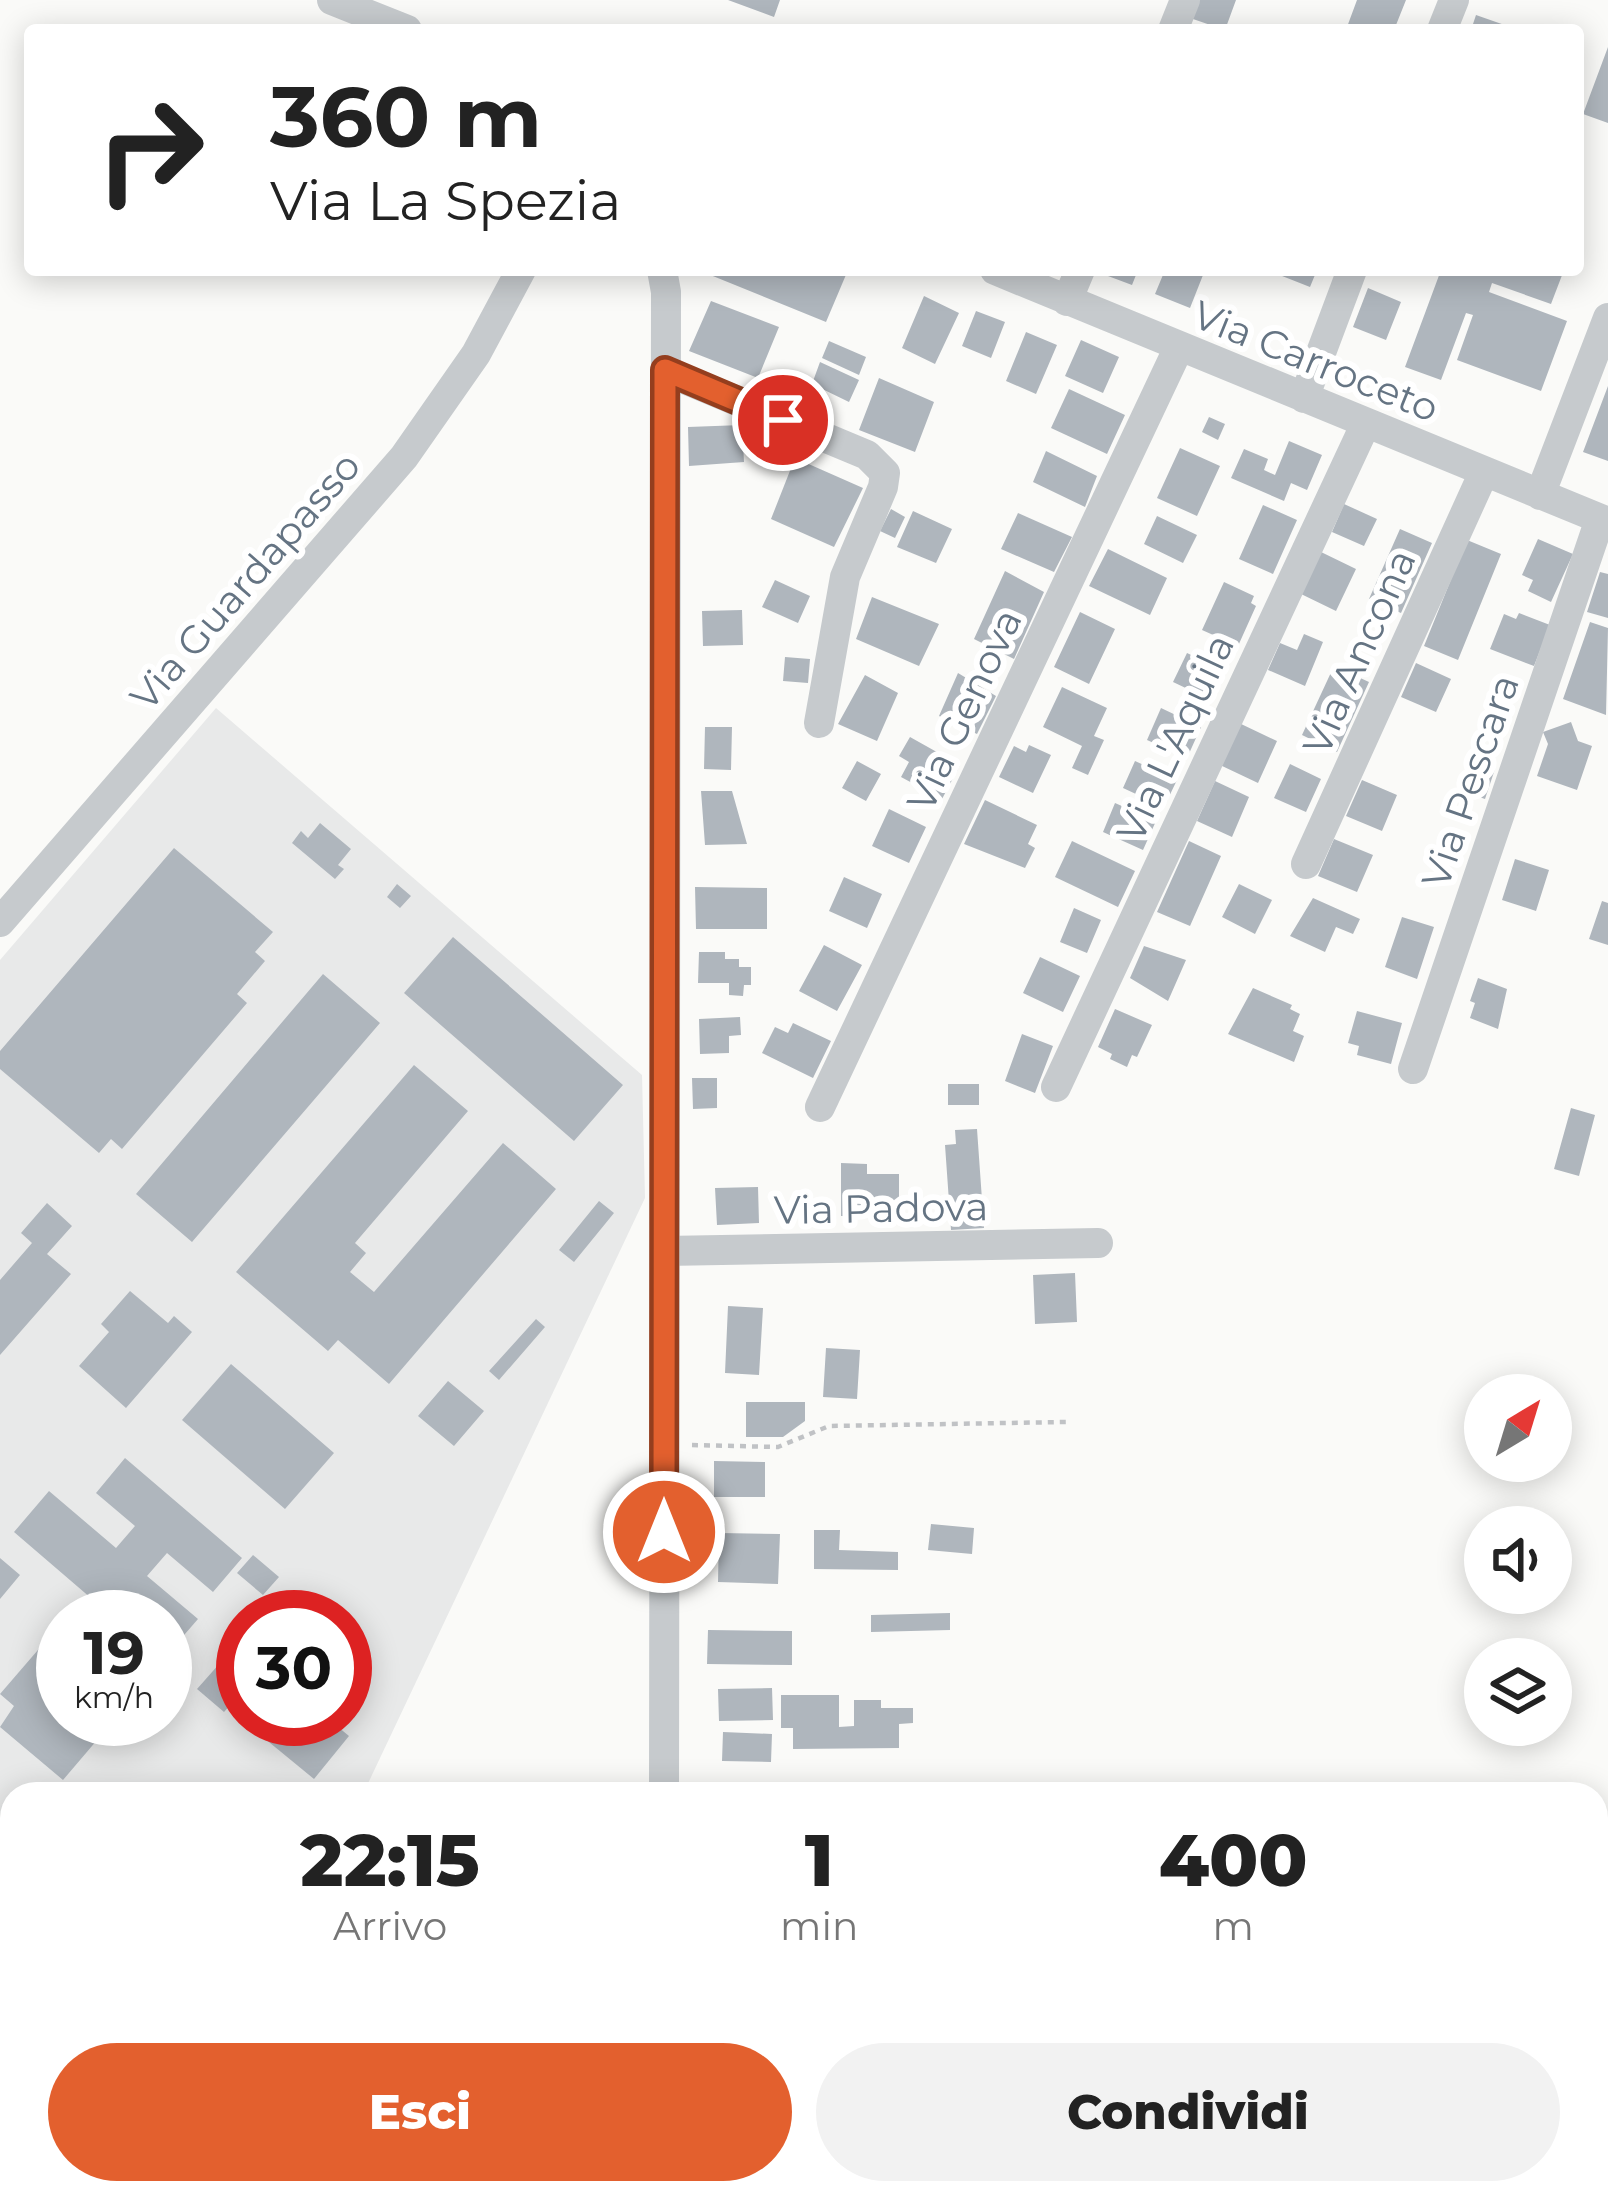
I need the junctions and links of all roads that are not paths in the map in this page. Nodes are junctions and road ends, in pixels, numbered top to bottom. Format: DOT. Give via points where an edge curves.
graph roads {
  1 [pos="332,0"];
  2 [pos="392,24"];
  3 [pos="509,276"];
  4 [pos="517,276"];
  5 [pos="662,276"];
  6 [pos="1008,276"];
  7 [pos="1078,276"];
  8 [pos="1350,276"];
  9 [pos="505,302"];
  10 [pos="1067,302"];
  11 [pos="1608,318"];
  12 [pos="1179,347"];
  13 [pos="665,370"];
  14 [pos="1304,398"];
  15 [pos="1366,423"];
  16 [pos="1484,472"];
  17 [pos="1540,495"];
  18 [pos="1604,521"];
  19 [pos="819,723"];
  20 [pos="1306,864"];
  21 [pos="0,922"];
  22 [pos="1413,1069"];
  23 [pos="1056,1087"];
  24 [pos="820,1107"];
  25 [pos="1098,1243"];
  26 [pos="665,1251"];
  27 [pos="664,1782"];
  1 -- 2 [label="street"];
  3 -- 9 [label="street"];
  4 -- 9 [label="street, Via Guardapasso"];
  5 -- 13 [label="street"];
  6 -- 10 [label="street, Via Carroceto"];
  7 -- 10 [label="street"];
  8 -- 14 [label="street"];
  9 -- 21 [label="street, Via Guardapasso" via="404,457"];
  10 -- 12 [label="street, Via Carroceto"];
  11 -- 17 [label="street"];
  12 -- 14 [label="street, Via Carroceto"];
  12 -- 24 [label="street, Via Genova"];
  13 -- 19 [label="street" via="868,455 885,473 845,577"];
  13 -- 26 [label="street"];
  14 -- 15 [label="street, Via Carroceto"];
  15 -- 16 [label="street, Via Carroceto"];
  15 -- 23 [label="street, Via L'Aquila"];
  16 -- 17 [label="street, Via Carroceto"];
  16 -- 20 [label="street, Via Ancona"];
  17 -- 18 [label="street, Via Carroceto"];
  18 -- 22 [label="street, Via Pescara"];
  25 -- 26 [label="street, Via Padova"];
  26 -- 27 [label="street"];
}
